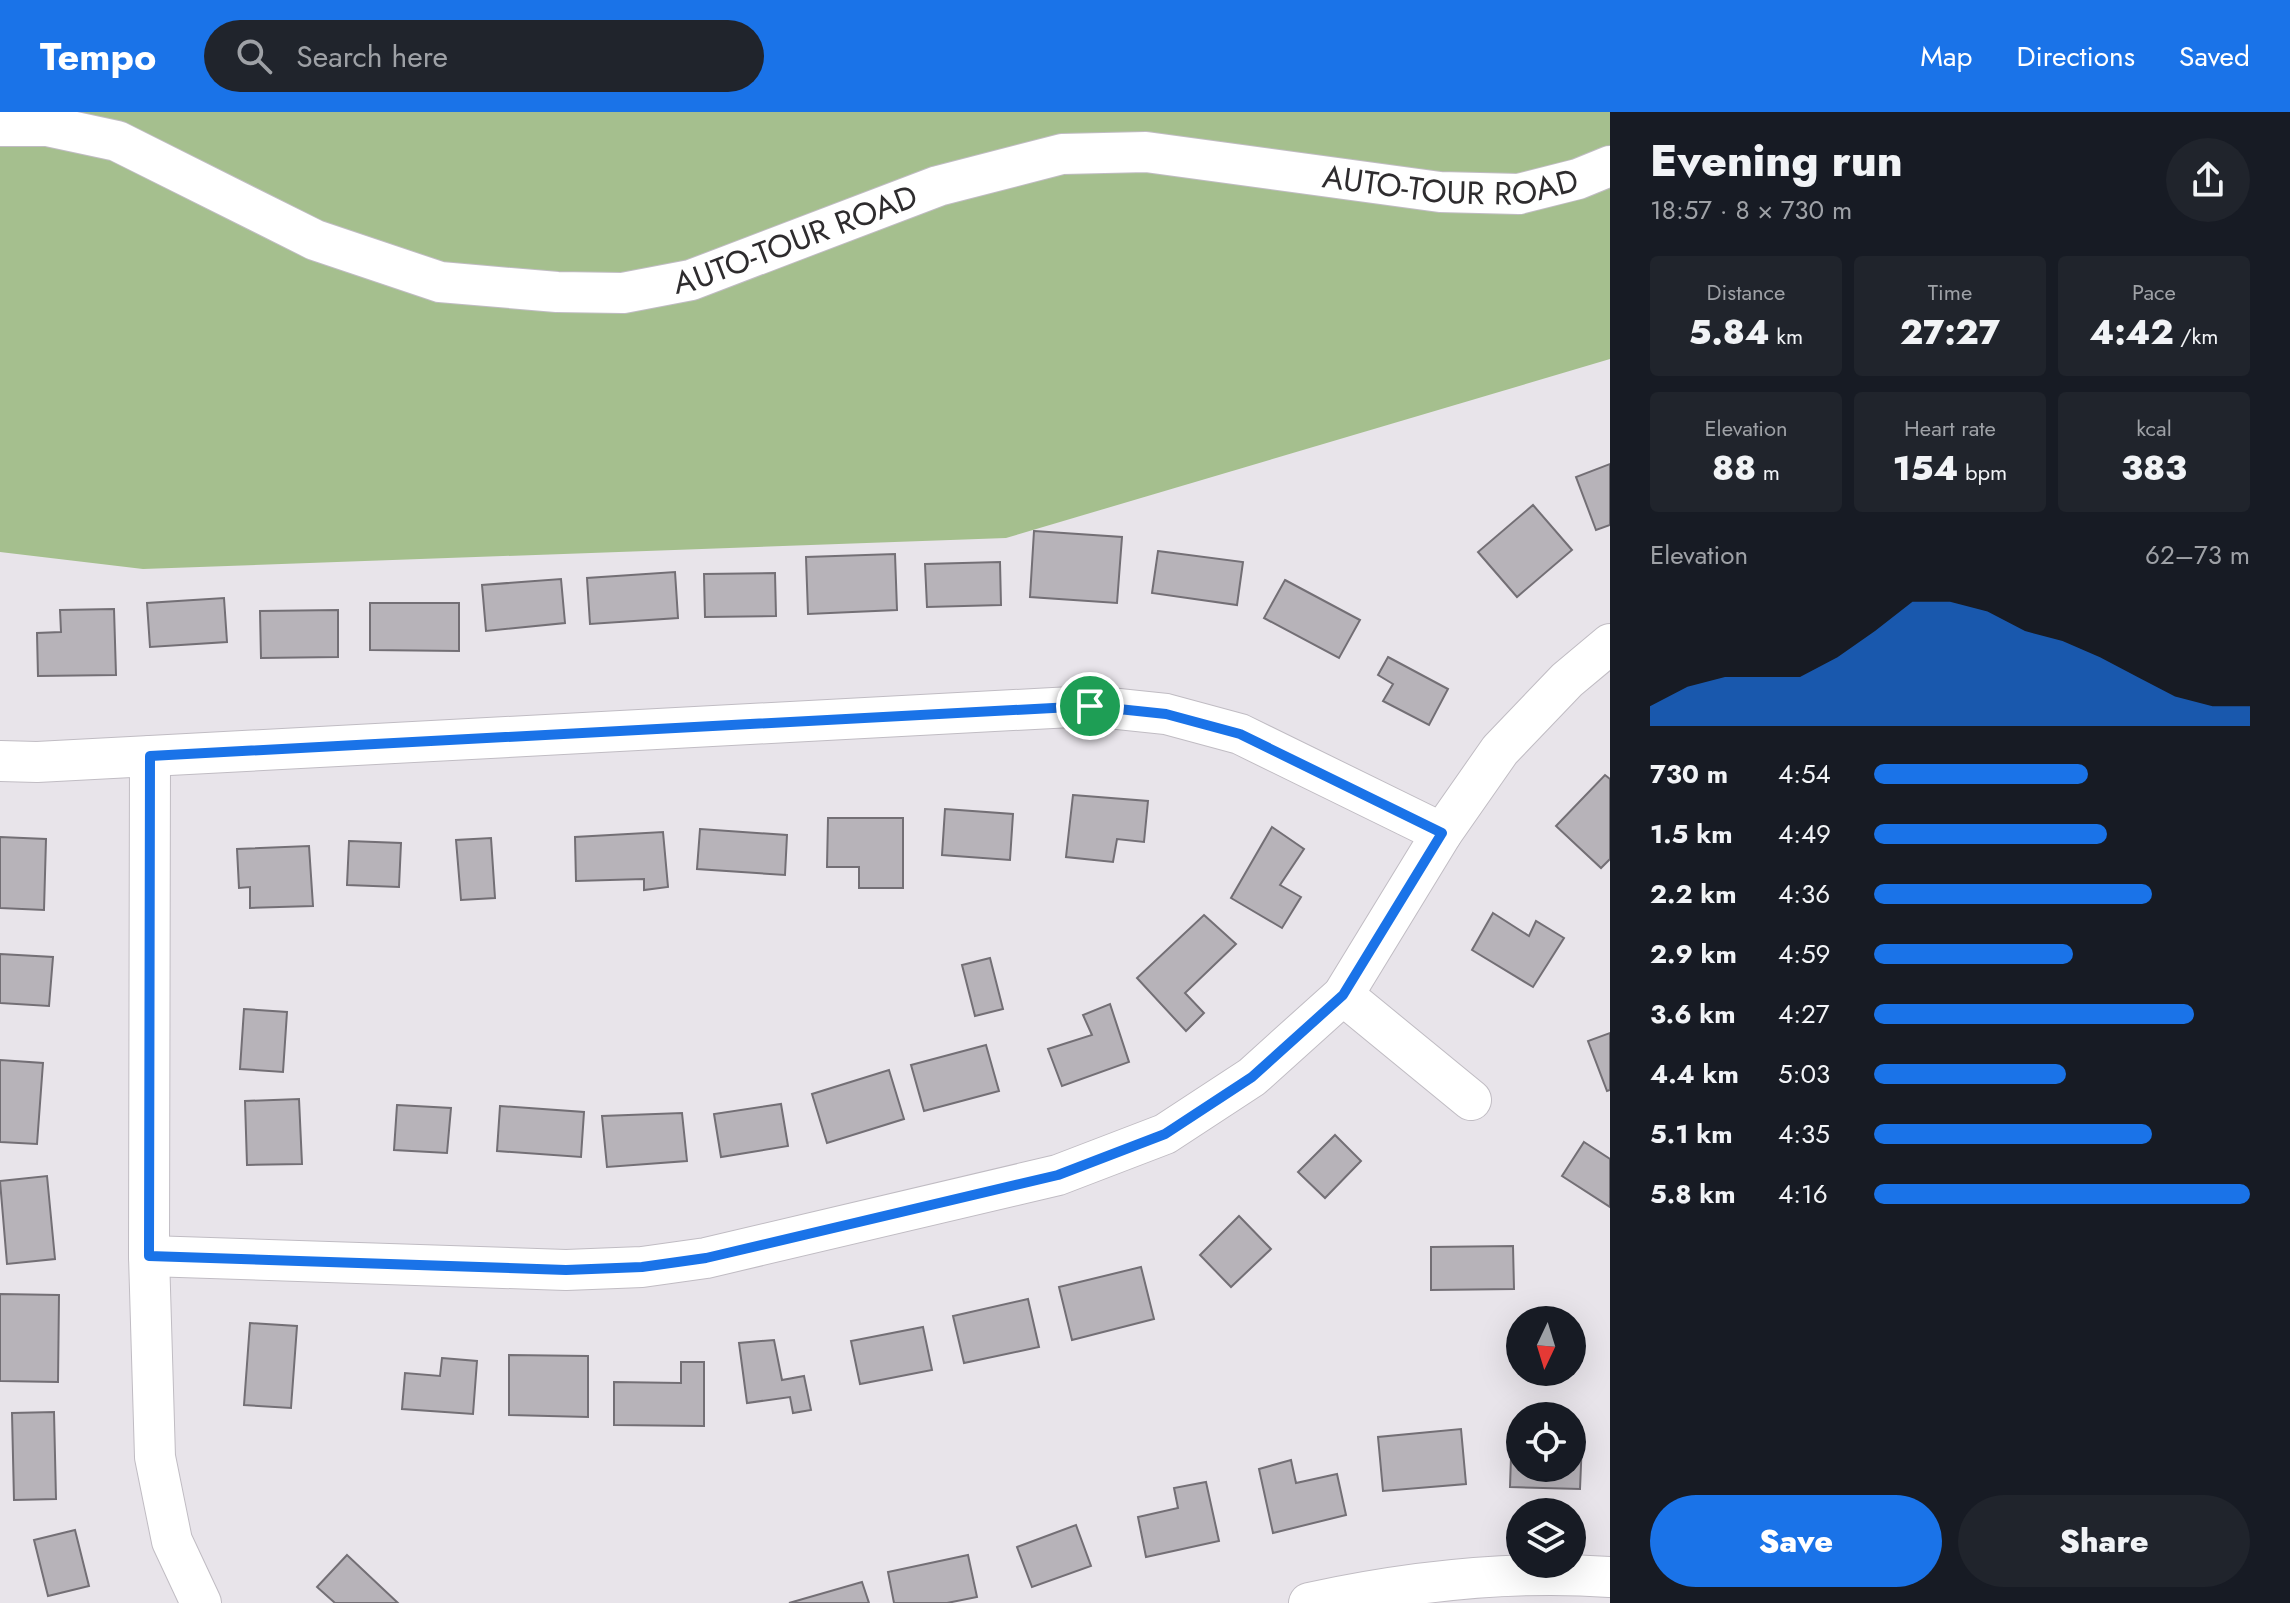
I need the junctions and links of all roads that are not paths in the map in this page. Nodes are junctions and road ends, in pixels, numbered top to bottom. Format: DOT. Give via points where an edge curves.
graph roads {
  1 [pos="0,126"];
  2 [pos="1610,166"];
  3 [pos="1610,644"];
  4 [pos="150,756"];
  5 [pos="0,761"];
  6 [pos="1442,833"];
  7 [pos="1343,995"];
  8 [pos="1471,1100"];
  9 [pos="149,1256"];
  10 [pos="1610,1577"];
  11 [pos="201,1603"];
  12 [pos="1309,1603"];
  1 -- 2 [label="street, AUTO-TOUR ROAD" via="47,126 117,141 315,240 440,282 557,292 623,293 691,280 938,186 1062,154 1146,152 1456,193 1519,194"];
  3 -- 6 [label="street" via="1500,750"];
  4 -- 5 [label="street"];
  4 -- 6 [label="street" via="1090,706 1166,714 1240,734"];
  4 -- 9 [label="street"];
  6 -- 7 [label="street"];
  7 -- 8 [label="street"];
  7 -- 9 [label="street" via="1252,1077 1165,1134 1058,1175 706,1258 566,1270"];
  9 -- 11 [label="street" via="155,1457 172,1541"];
  10 -- 12 [label="street" via="1479,1578 1378,1588"];
}
